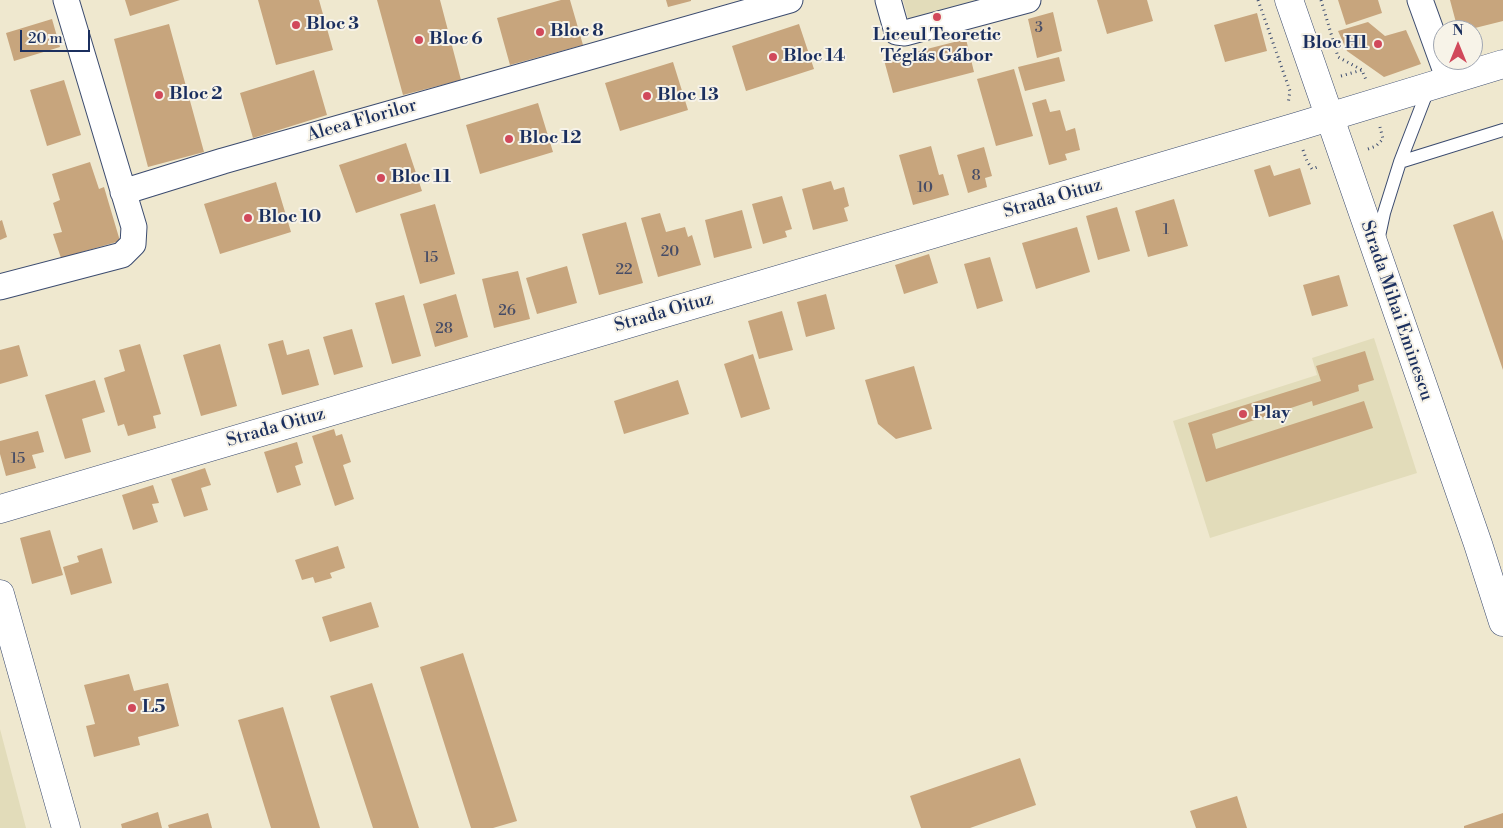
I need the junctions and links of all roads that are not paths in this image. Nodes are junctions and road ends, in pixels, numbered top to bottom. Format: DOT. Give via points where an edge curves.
graph roads {
  1 [pos="66,0"];
  2 [pos="790,0"];
  3 [pos="888,0"];
  4 [pos="1028,0"];
  5 [pos="1289,0"];
  6 [pos="1420,0"];
  7 [pos="1503,64"];
  8 [pos="1440,82"];
  9 [pos="1329,117"];
  10 [pos="1503,130"];
  11 [pos="1400,162"];
  12 [pos="123,192"];
  13 [pos="1376,253"];
  14 [pos="0,287"];
  15 [pos="0,509"];
  16 [pos="0,594"];
  17 [pos="1503,622"];
  18 [pos="66,828"];
  1 -- 12 [label="street"];
  2 -- 12 [label="street, Aleea Florilor"];
  3 -- 4 [label="street" via="897,32 905,34"];
  5 -- 9 [label="main road, Strada Mihai Eminescu"];
  6 -- 8 [label="street"];
  7 -- 8 [label="main road, Strada Oituz"];
  8 -- 9 [label="main road, Strada Oituz"];
  8 -- 11 [label="lane"];
  9 -- 13 [label="main road, Strada Mihai Eminescu"];
  9 -- 15 [label="main road, Strada Oituz"];
  10 -- 11 [label="lane"];
  11 -- 13 [label="lane"];
  12 -- 14 [label="street" via="134,226 133,244 122,254"];
  13 -- 17 [label="main road, Strada Mihai Eminescu"];
  16 -- 18 [label="main road"];
}
